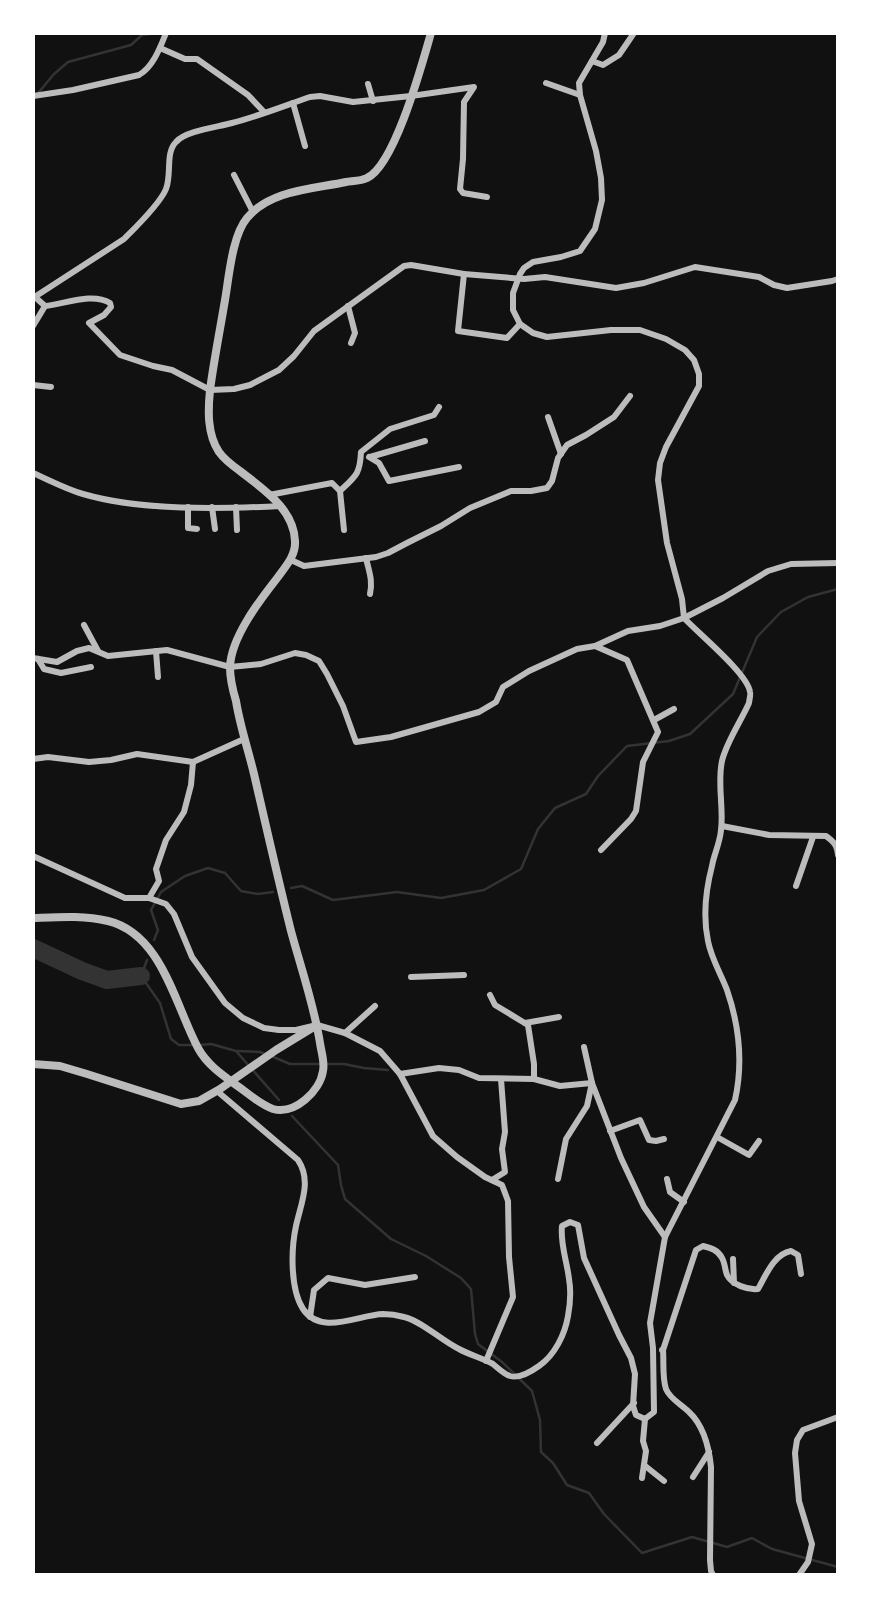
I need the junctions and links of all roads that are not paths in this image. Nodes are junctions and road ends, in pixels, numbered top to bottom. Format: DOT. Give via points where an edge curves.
graph roads {
  1 [pos="166,33"];
  2 [pos="431,33"];
  3 [pos="605,33"];
  4 [pos="634,33"];
  5 [pos="160,48"];
  6 [pos="592,61"];
  7 [pos="546,83"];
  8 [pos="368,84"];
  9 [pos="580,95"];
  10 [pos="33,96"];
  11 [pos="411,96"];
  12 [pos="373,101"];
  13 [pos="293,103"];
  14 [pos="264,112"];
  15 [pos="305,146"];
  16 [pos="234,174"];
  17 [pos="487,197"];
  18 [pos="253,212"];
  19 [pos="464,274"];
  20 [pos="838,279"];
  21 [pos="34,298"];
  22 [pos="45,306"];
  23 [pos="348,306"];
  24 [pos="520,324"];
  25 [pos="33,326"];
  26 [pos="351,342"];
  27 [pos="33,385"];
  28 [pos="51,387"];
  29 [pos="210,390"];
  30 [pos="630,396"];
  31 [pos="439,407"];
  32 [pos="548,417"];
  33 [pos="425,441"];
  34 [pos="561,454"];
  35 [pos="369,457"];
  36 [pos="361,459"];
  37 [pos="459,467"];
  38 [pos="33,473"];
  39 [pos="340,491"];
  40 [pos="269,495"];
  41 [pos="188,506"];
  42 [pos="281,506"];
  43 [pos="212,507"];
  44 [pos="236,507"];
  45 [pos="197,529"];
  46 [pos="215,529"];
  47 [pos="237,530"];
  48 [pos="344,530"];
  49 [pos="366,558"];
  50 [pos="291,560"];
  51 [pos="838,563"];
  52 [pos="370,594"];
  53 [pos="684,618"];
  54 [pos="84,625"];
  55 [pos="595,646"];
  56 [pos="156,651"];
  57 [pos="99,653"];
  58 [pos="36,659"];
  59 [pos="91,667"];
  60 [pos="230,667"];
  61 [pos="158,677"];
  62 [pos="674,709"];
  63 [pos="653,720"];
  64 [pos="244,739"];
  65 [pos="33,759"];
  66 [pos="193,762"];
  67 [pos="722,826"];
  68 [pos="813,837"];
  69 [pos="601,850"];
  70 [pos="838,855"];
  71 [pos="33,856"];
  72 [pos="796,886"];
  73 [pos="149,899"];
  74 [pos="33,918"];
  75 [pos="464,975"];
  76 [pos="411,977"];
  77 [pos="490,995"];
  78 [pos="375,1006"];
  79 [pos="559,1017"];
  80 [pos="525,1023"];
  81 [pos="317,1025"];
  82 [pos="345,1033"];
  83 [pos="584,1047"];
  84 [pos="33,1064"];
  85 [pos="400,1074"];
  86 [pos="501,1079"];
  87 [pos="534,1079"];
  88 [pos="592,1083"];
  89 [pos="218,1090"];
  90 [pos="610,1130"];
  91 [pos="717,1137"];
  92 [pos="664,1139"];
  93 [pos="759,1141"];
  94 [pos="558,1179"];
  95 [pos="667,1179"];
  96 [pos="492,1180"];
  97 [pos="684,1202"];
  98 [pos="664,1237"];
  99 [pos="733,1259"];
  100 [pos="801,1275"];
  101 [pos="415,1277"];
  102 [pos="734,1283"];
  103 [pos="310,1317"];
  104 [pos="653,1349"];
  105 [pos="663,1350"];
  106 [pos="486,1361"];
  107 [pos="634,1403"];
  108 [pos="838,1417"];
  109 [pos="645,1419"];
  110 [pos="597,1443"];
  111 [pos="709,1452"];
  112 [pos="644,1465"];
  113 [pos="692,1477"];
  114 [pos="642,1478"];
  115 [pos="664,1481"];
  116 [pos="713,1575"];
  117 [pos="799,1575"];
  1 -- 5 [label="street"];
  2 -- 11 [label="street"];
  3 -- 6 [label="street"];
  4 -- 6 [label="street" via="619,55 603,65"];
  5 -- 10 [label="street" via="139,75"];
  5 -- 14 [label="street" via="197,59"];
  6 -- 9 [label="street" via="579,83"];
  7 -- 9 [label="street"];
  8 -- 12 [label="street"];
  9 -- 24 [label="street" via="596,151 601,207 595,229 580,251 524,268 513,293 513,310"];
  11 -- 12 [label="street"];
  11 -- 17 [label="street" via="474,87 464,102 460,188 463,193"];
  11 -- 18 [label="street" via="389,154 368,178 273,198"];
  12 -- 13 [label="street" via="320,96"];
  13 -- 14 [label="street"];
  13 -- 15 [label="street"];
  14 -- 21 [label="street" via="181,137 170,153 165,191 137,227"];
  16 -- 18 [label="street"];
  18 -- 29 [label="street" via="234,249"];
  19 -- 20 [label="street" via="545,277 616,288 695,267 759,277 787,288"];
  19 -- 23 [label="street" via="404,266"];
  19 -- 24 [label="street" via="458,331 507,338"];
  21 -- 22 [label="street"];
  22 -- 25 [label="street"];
  22 -- 29 [label="street" via="103,299 111,307 89,323 120,355 172,370"];
  23 -- 26 [label="street" via="355,333"];
  23 -- 29 [label="street" via="314,331 279,370 250,385"];
  24 -- 53 [label="street" via="547,337 640,330 666,339 694,360 699,386 666,447 658,480"];
  27 -- 28 [label="street"];
  29 -- 40 [label="street" via="211,434 219,452"];
  30 -- 34 [label="street" via="614,417"];
  31 -- 36 [label="street" via="434,415 390,429 361,452"];
  32 -- 34 [label="street"];
  33 -- 35 [label="street"];
  34 -- 49 [label="street" via="547,488 511,491 388,553"];
  35 -- 36 [label="street"];
  35 -- 37 [label="street" via="379,463 389,481"];
  36 -- 39 [label="street" via="354,478"];
  38 -- 41 [label="street" via="81,494"];
  39 -- 40 [label="street" via="332,483"];
  39 -- 48 [label="street"];
  40 -- 42 [label="street"];
  41 -- 43 [label="street"];
  41 -- 45 [label="street" via="188,528"];
  42 -- 44 [label="street"];
  42 -- 50 [label="street" via="296,544"];
  43 -- 44 [label="street"];
  43 -- 46 [label="street"];
  44 -- 47 [label="street"];
  49 -- 50 [label="street" via="304,566"];
  49 -- 52 [label="street" via="373,582"];
  50 -- 60 [label="street" via="243,627"];
  51 -- 53 [label="street" via="791,564 768,571"];
  53 -- 55 [label="street" via="628,631"];
  53 -- 67 [label="street" via="728,660 751,693 722,761"];
  54 -- 57 [label="street"];
  55 -- 60 [label="street" via="529,671 479,712 356,742 319,661 295,653 261,664"];
  55 -- 63 [label="street" via="627,660"];
  56 -- 57 [label="street"];
  56 -- 60 [label="street"];
  56 -- 61 [label="street"];
  57 -- 58 [label="street" via="89,648 57,662"];
  58 -- 59 [label="street" via="44,669 61,673"];
  60 -- 64 [label="street"];
  62 -- 63 [label="street"];
  63 -- 69 [label="street" via="658,732 643,762 636,811"];
  64 -- 66 [label="street"];
  64 -- 81 [label="street"];
  65 -- 66 [label="street" via="89,762 137,754"];
  66 -- 73 [label="street" via="184,812 166,840 156,869 159,881"];
  67 -- 68 [label="street"];
  67 -- 91 [label="street" via="711,867 707,938 735,1014 739,1066 735,1100"];
  68 -- 70 [label="street" via="826,836 834,842"];
  68 -- 72 [label="street"];
  71 -- 73 [label="street" via="125,898"];
  73 -- 81 [label="street" via="166,904 174,914 192,957 243,1018 279,1030"];
  74 -- 81 [label="street" via="89,918 110,921 133,932 161,965 199,1049 213,1068 276,1110 295,1107 319,1083 324,1069"];
  75 -- 76 [label="street"];
  77 -- 80 [label="street" via="495,1006"];
  78 -- 82 [label="street"];
  79 -- 80 [label="street"];
  80 -- 87 [label="street"];
  81 -- 82 [label="street"];
  81 -- 89 [label="street"];
  82 -- 85 [label="street" via="380,1051"];
  83 -- 88 [label="street"];
  84 -- 89 [label="street" via="88,1073 181,1104 199,1101"];
  85 -- 86 [label="street" via="439,1068"];
  85 -- 96 [label="street" via="433,1136"];
  86 -- 87 [label="street"];
  86 -- 96 [label="street" via="505,1172"];
  87 -- 88 [label="street" via="560,1086"];
  88 -- 90 [label="street"];
  88 -- 94 [label="street" via="587,1106 566,1139"];
  89 -- 103 [label="street" via="303,1168 305,1194 293,1262 298,1296"];
  90 -- 92 [label="street" via="640,1120 649,1140"];
  90 -- 98 [label="street"];
  91 -- 93 [label="street" via="749,1155"];
  91 -- 97 [label="street"];
  95 -- 97 [label="street" via="670,1192"];
  96 -- 106 [label="street" via="502,1185 508,1201 513,1297"];
  97 -- 98 [label="street"];
  98 -- 104 [label="street" via="650,1323"];
  99 -- 102 [label="street"];
  100 -- 102 [label="street" via="798,1255 791,1251 783,1252 774,1262 758,1289"];
  101 -- 103 [label="street" via="365,1286 328,1278 314,1290"];
  102 -- 105 [label="street" via="715,1250 703,1246 696,1250"];
  103 -- 106 [label="street" via="334,1323 383,1314 410,1318"];
  104 -- 105 [label="street"];
  104 -- 109 [label="street" via="654,1412"];
  105 -- 111 [label="street" via="665,1387 698,1422"];
  106 -- 107 [label="street" via="517,1376 543,1363 559,1343 568,1317 570,1282 561,1235 562,1226 570,1222 578,1225 584,1258 631,1358"];
  107 -- 109 [label="street" via="636,1415"];
  107 -- 110 [label="street"];
  108 -- 117 [label="street" via="803,1430 797,1440 799,1501 812,1544"];
  109 -- 112 [label="street"];
  111 -- 113 [label="street"];
  111 -- 116 [label="street"];
  112 -- 114 [label="street"];
  112 -- 115 [label="street"];
}
